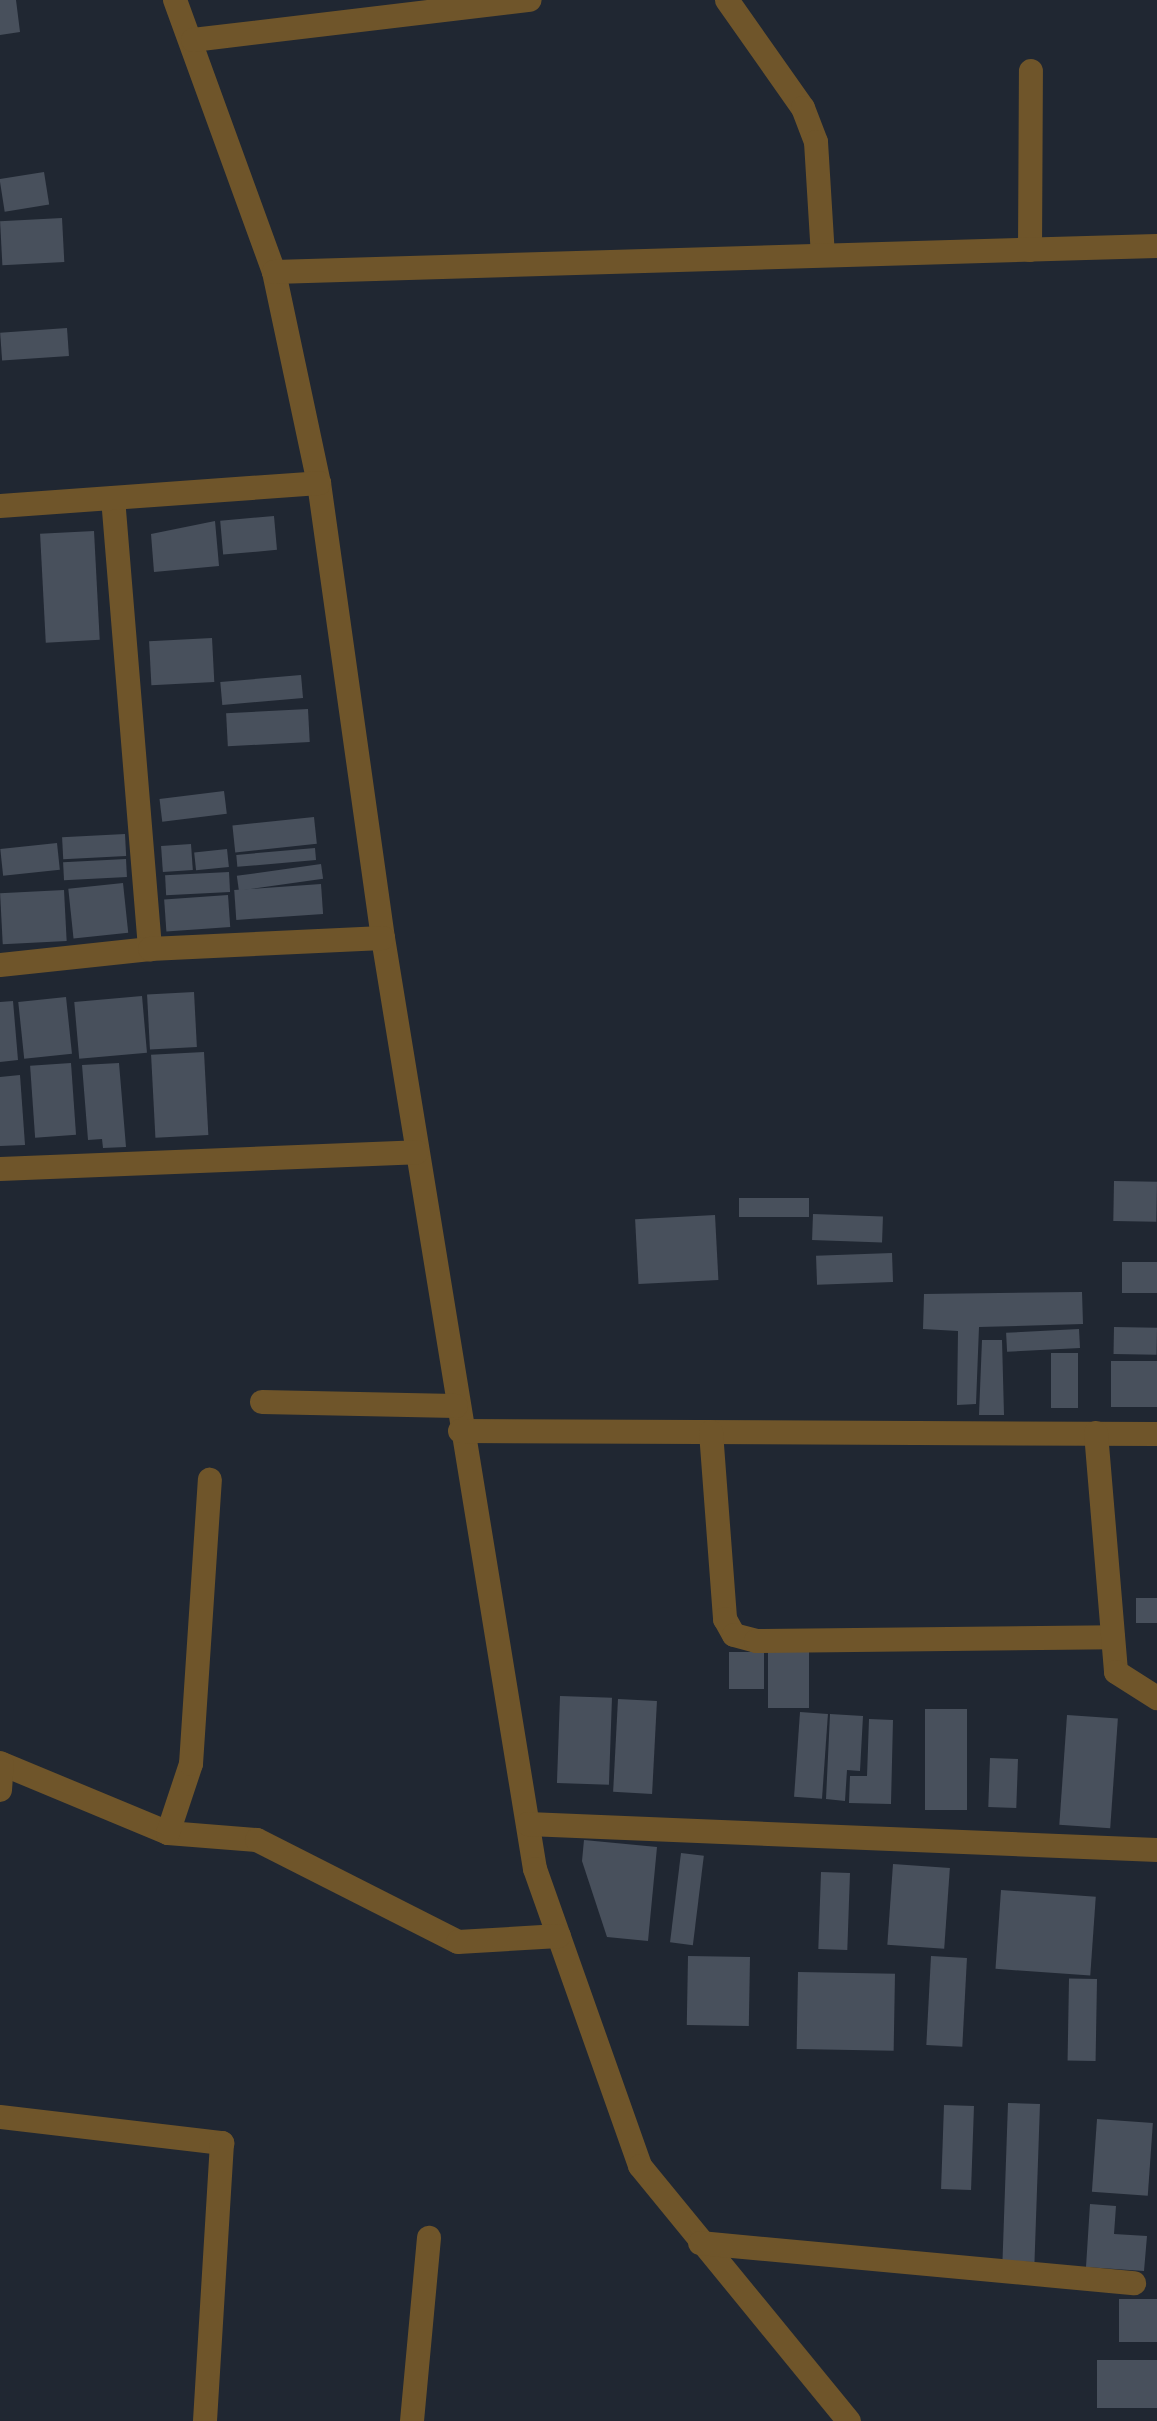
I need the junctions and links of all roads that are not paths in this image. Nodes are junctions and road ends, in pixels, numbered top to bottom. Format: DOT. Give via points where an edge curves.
graph roads {
  1 [pos="175,0"];
  2 [pos="530,0"];
  3 [pos="727,0"];
  4 [pos="193,40"];
  5 [pos="1031,71"];
  6 [pos="1157,246"];
  7 [pos="1030,250"];
  8 [pos="823,255"];
  9 [pos="274,272"];
  10 [pos="319,483"];
  11 [pos="113,498"];
  12 [pos="0,506"];
  13 [pos="383,938"];
  14 [pos="150,949"];
  15 [pos="0,965"];
  16 [pos="417,1152"];
  17 [pos="0,1169"];
  18 [pos="262,1402"];
  19 [pos="456,1406"];
  20 [pos="460,1431"];
  21 [pos="711,1432"];
  22 [pos="1096,1433"];
  23 [pos="1157,1434"];
  24 [pos="210,1480"];
  25 [pos="1113,1637"];
  26 [pos="1157,1698"];
  27 [pos="1,1764"];
  28 [pos="0,1790"];
  29 [pos="528,1824"];
  30 [pos="168,1833"];
  31 [pos="1157,1850"];
  32 [pos="559,1936"];
  33 [pos="0,2117"];
  34 [pos="429,2238"];
  35 [pos="700,2243"];
  36 [pos="1134,2283"];
  37 [pos="822,2391"];
  38 [pos="205,2421"];
  39 [pos="412,2421"];
  40 [pos="820,2421"];
  41 [pos="849,2421"];
  1 -- 4 [label="street"];
  2 -- 4 [label="street"];
  3 -- 8 [label="street" via="803,108 816,142"];
  4 -- 9 [label="street"];
  5 -- 7 [label="street"];
  6 -- 7 [label="street"];
  7 -- 8 [label="street"];
  8 -- 9 [label="street"];
  9 -- 10 [label="street"];
  10 -- 11 [label="street"];
  10 -- 13 [label="street"];
  11 -- 12 [label="street"];
  11 -- 14 [label="street"];
  13 -- 14 [label="street"];
  13 -- 16 [label="street"];
  14 -- 15 [label="street"];
  16 -- 17 [label="street"];
  16 -- 19 [label="street"];
  18 -- 19 [label="street"];
  19 -- 20 [label="street"];
  20 -- 21 [label="street"];
  20 -- 29 [label="street"];
  21 -- 22 [label="street"];
  21 -- 25 [label="street" via="725,1619 734,1635 756,1641"];
  22 -- 23 [label="street"];
  22 -- 25 [label="street"];
  24 -- 30 [label="street" via="191,1764"];
  25 -- 26 [label="street" via="1122,1680"];
  27 -- 28 [label="street"];
  27 -- 30 [label="street"];
  29 -- 31 [label="street"];
  29 -- 32 [label="street"];
  30 -- 32 [label="street" via="257,1840 458,1942"];
  32 -- 35 [label="street" via="640,2166"];
  33 -- 38 [label="street" via="222,2143"];
  34 -- 39 [label="street"];
  35 -- 36 [label="street"];
  35 -- 37 [label="street"];
  37 -- 40 [label="street"];
  37 -- 41 [label="street"];
}
